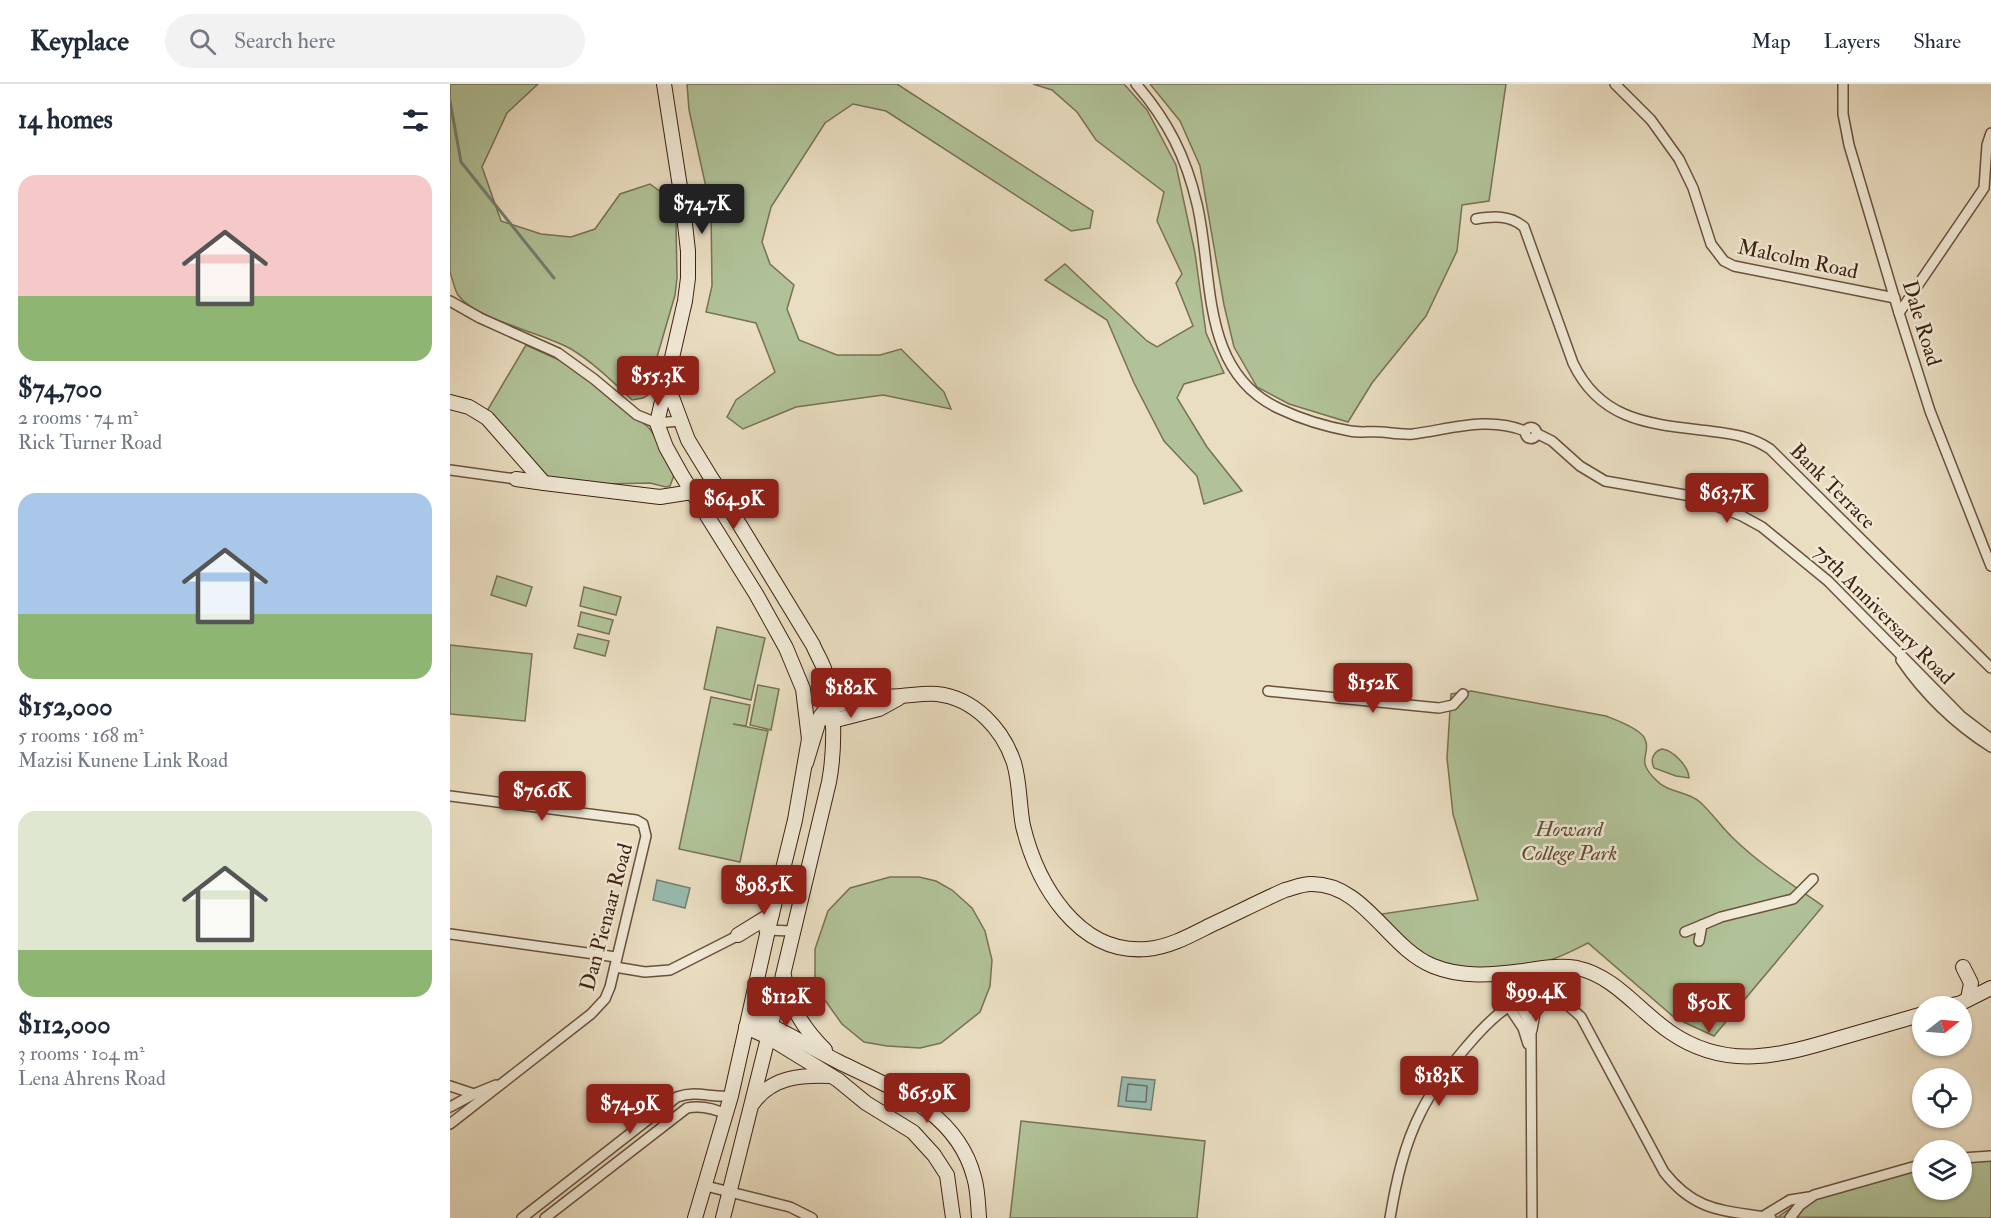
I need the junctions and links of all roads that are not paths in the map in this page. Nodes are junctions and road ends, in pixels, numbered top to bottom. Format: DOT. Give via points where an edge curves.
graph roads {
  1 [pos="664,84"];
  2 [pos="1136,84"];
  3 [pos="1615,84"];
  4 [pos="1843,84"];
  5 [pos="1991,133"];
  6 [pos="1476,219"];
  7 [pos="1895,298"];
  8 [pos="450,301"];
  9 [pos="1899,313"];
  10 [pos="667,384"];
  11 [pos="450,402"];
  12 [pos="679,421"];
  13 [pos="657,423"];
  14 [pos="524,461"];
  15 [pos="450,470"];
  16 [pos="516,479"];
  17 [pos="714,482"];
  18 [pos="544,483"];
  19 [pos="692,492"];
  20 [pos="1991,566"];
  21 [pos="1891,646"];
  22 [pos="1991,668"];
  23 [pos="826,674"];
  24 [pos="803,689"];
  25 [pos="1268,691"];
  26 [pos="1463,693"];
  27 [pos="901,696"];
  28 [pos="866,699"];
  29 [pos="828,714"];
  30 [pos="1991,739"];
  31 [pos="1991,747"];
  32 [pos="807,763"];
  33 [pos="450,796"];
  34 [pos="1813,879"];
  35 [pos="772,914"];
  36 [pos="1702,925"];
  37 [pos="768,930"];
  38 [pos="793,931"];
  39 [pos="1685,932"];
  40 [pos="450,934"];
  41 [pos="738,934"];
  42 [pos="1699,941"];
  43 [pos="616,962"];
  44 [pos="1963,967"];
  45 [pos="783,971"];
  46 [pos="1991,988"];
  47 [pos="1963,996"];
  48 [pos="1972,997"];
  49 [pos="1547,998"];
  50 [pos="1991,999"];
  51 [pos="1972,1001"];
  52 [pos="1513,1005"];
  53 [pos="1912,1017"];
  54 [pos="748,1021"];
  55 [pos="770,1031"];
  56 [pos="1531,1031"];
  57 [pos="1531,1054"];
  58 [pos="835,1060"];
  59 [pos="832,1076"];
  60 [pos="872,1078"];
  61 [pos="506,1081"];
  62 [pos="450,1086"];
  63 [pos="474,1094"];
  64 [pos="731,1096"];
  65 [pos="860,1098"];
  66 [pos="452,1103"];
  67 [pos="751,1107"];
  68 [pos="463,1114"];
  69 [pos="726,1114"];
  70 [pos="647,1119"];
  71 [pos="450,1124"];
  72 [pos="656,1132"];
  73 [pos="1991,1156"];
  74 [pos="1972,1157"];
  75 [pos="1912,1167"];
  76 [pos="706,1186"];
  77 [pos="729,1192"];
  78 [pos="1810,1197"];
  79 [pos="1767,1217"];
  80 [pos="522,1218"];
  81 [pos="545,1218"];
  82 [pos="695,1218"];
  83 [pos="723,1218"];
  84 [pos="812,1218"];
  85 [pos="953,1218"];
  86 [pos="979,1218"];
  87 [pos="1390,1218"];
  88 [pos="1532,1218"];
  89 [pos="1790,1218"];
  1 -- 10 [label="main road" via="688,251 688,278"];
  2 -- 21 [label="street, 75th Anniversary Road" via="1164,119 1180,149 1197,204 1215,323 1230,363 1255,392 1280,409 1349,431 1406,434 1483,423 1509,426 1525,431 1528,438 1535,435 1552,441 1580,466 1605,481 1691,496 1724,508 1762,527 1828,580"];
  3 -- 7 [label="street, Malcolm Road" via="1651,120 1679,159 1711,244 1724,261"];
  4 -- 7 [label="street, Dale Road" via="1849,145"];
  5 -- 9 [label="street" via="1984,188"];
  6 -- 22 [label="street, Bank Terrace" via="1509,218 1524,227 1581,380 1599,400 1646,422 1738,434 1762,443"];
  7 -- 9 [label="street, Dale Road"];
  8 -- 13 [label="street" via="558,353 637,415"];
  9 -- 20 [label="street, Dale Road" via="1930,411"];
  10 -- 12 [label="main road"];
  10 -- 13 [label="main road"];
  11 -- 14 [label="main road" via="487,418"];
  12 -- 13 [label="street"];
  12 -- 17 [label="main road"];
  13 -- 19 [label="main road"];
  14 -- 16 [label="main road"];
  14 -- 18 [label="main road"];
  15 -- 16 [label="street"];
  16 -- 18 [label="main road"];
  17 -- 19 [label="main road"];
  17 -- 23 [label="main road" via="813,645"];
  18 -- 19 [label="main road" via="660,497"];
  19 -- 24 [label="main road" via="777,629"];
  21 -- 30 [label="street, 75th Anniversary Road" via="1961,716"];
  21 -- 31 [label="street" via="1938,706"];
  23 -- 28 [label="main road" via="840,690"];
  23 -- 29 [label="main road"];
  24 -- 29 [label="main road"];
  24 -- 32 [label="main road" via="809,740"];
  25 -- 26 [label="street" via="1439,708 1453,705"];
  27 -- 28 [label="main road"];
  27 -- 29 [label="main road" via="879,709"];
  27 -- 53 [label="main road" via="923,693 955,699 978,711 998,732 1014,764 1024,827 1042,876 1078,927 1107,943 1147,949 1177,942 1285,891 1320,885 1359,903 1408,951 1433,966 1482,975 1561,966 1590,972 1615,986 1668,1031 1717,1053 1789,1053"];
  28 -- 29 [label="main road"];
  29 -- 32 [label="main road"];
  29 -- 38 [label="main road" via="832,764"];
  32 -- 35 [label="main road"];
  33 -- 43 [label="street, Dan Pienaar Road" via="630,819 643,824 646,836"];
  34 -- 36 [label="street" via="1793,899"];
  35 -- 37 [label="main road"];
  35 -- 41 [label="main road"];
  36 -- 39 [label="street"];
  36 -- 42 [label="street"];
  37 -- 38 [label="street"];
  37 -- 41 [label="street"];
  37 -- 54 [label="main road"];
  38 -- 45 [label="main road"];
  40 -- 43 [label="street"];
  41 -- 43 [label="street" via="670,970 645,972"];
  43 -- 61 [label="street, Dan Pienaar Road" via="600,1006"];
  44 -- 47 [label="main road" via="1971,983"];
  45 -- 55 [label="main road"];
  45 -- 58 [label="main road" via="800,1021"];
  46 -- 48 [label="main road"];
  49 -- 52 [label="street"];
  49 -- 56 [label="street" via="1535,1013"];
  49 -- 79 [label="street" via="1561,1001 1581,1017 1675,1186 1714,1209"];
  50 -- 51 [label="main road"];
  52 -- 56 [label="street" via="1526,1016"];
  52 -- 57 [label="street"];
  52 -- 87 [label="street" via="1461,1052 1421,1111 1406,1148"];
  54 -- 55 [label="main road"];
  54 -- 64 [label="main road"];
  55 -- 58 [label="main road"];
  55 -- 59 [label="main road"];
  55 -- 67 [label="main road"];
  56 -- 57 [label="street"];
  57 -- 88 [label="street"];
  58 -- 60 [label="main road"];
  59 -- 65 [label="main road"];
  59 -- 67 [label="main road" via="784,1080 766,1090"];
  60 -- 65 [label="main road"];
  60 -- 86 [label="main road" via="921,1104 959,1143 974,1175"];
  61 -- 63 [label="street, Dan Pienaar Road"];
  61 -- 68 [label="street, Dan Pienaar Road"];
  62 -- 63 [label="street"];
  63 -- 66 [label="street, Dan Pienaar Road"];
  64 -- 69 [label="main road"];
  64 -- 70 [label="street" via="687,1094"];
  65 -- 85 [label="main road" via="913,1132 934,1155 946,1175"];
  66 -- 68 [label="street"];
  67 -- 77 [label="main road"];
  68 -- 71 [label="street, Dan Pienaar Road"];
  69 -- 72 [label="street" via="696,1106 687,1108"];
  69 -- 76 [label="main road"];
  70 -- 72 [label="street"];
  70 -- 80 [label="street"];
  72 -- 81 [label="street"];
  73 -- 74 [label="street"];
  75 -- 78 [label="street"];
  76 -- 77 [label="street"];
  76 -- 82 [label="main road"];
  77 -- 83 [label="main road"];
  77 -- 84 [label="street" via="790,1207"];
  78 -- 79 [label="street" via="1790,1200"];
  78 -- 89 [label="street"];
}
